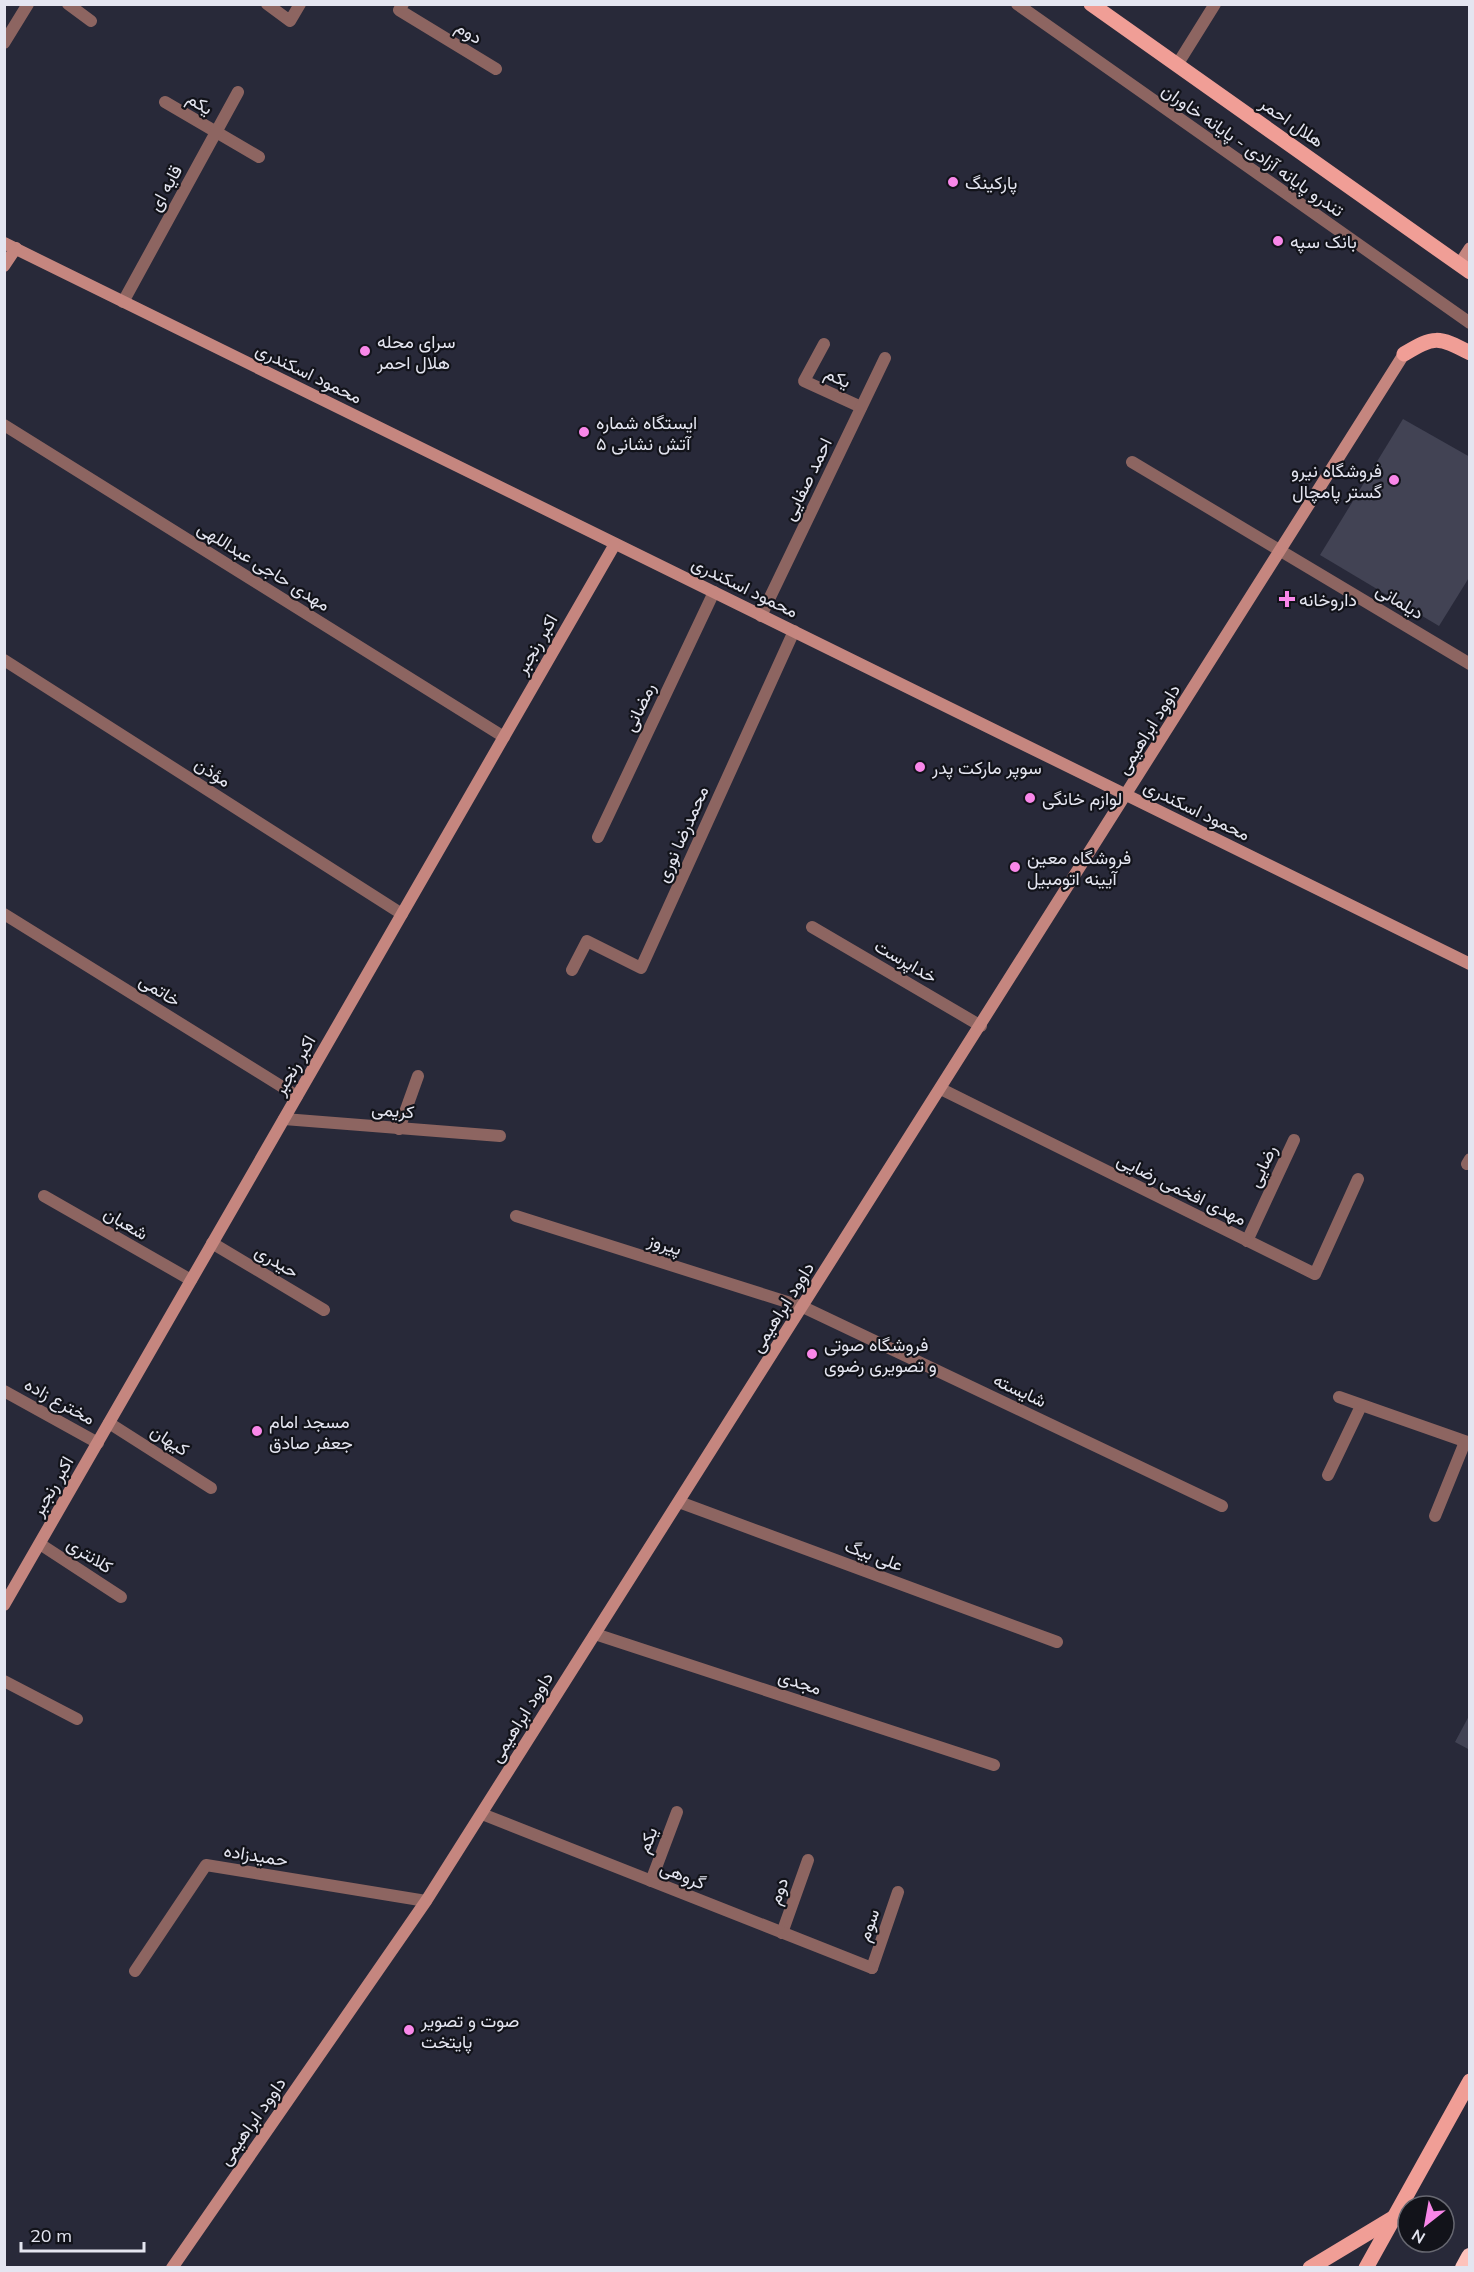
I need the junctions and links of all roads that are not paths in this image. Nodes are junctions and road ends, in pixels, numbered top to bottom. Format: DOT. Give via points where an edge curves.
graph roads {
  1 [pos="28,4"];
  2 [pos="68,4"];
  3 [pos="267,4"];
  4 [pos="300,4"];
  5 [pos="403,4"];
  6 [pos="1017,4"];
  7 [pos="1091,4"];
  8 [pos="1215,4"];
  9 [pos="91,21"];
  10 [pos="4,43"];
  11 [pos="1178,65"];
  12 [pos="496,69"];
  13 [pos="238,92"];
  14 [pos="165,102"];
  15 [pos="216,134"];
  16 [pos="259,157"];
  17 [pos="10,246"];
  18 [pos="1470,248"];
  19 [pos="4,266"];
  20 [pos="1466,267"];
  21 [pos="123,302"];
  22 [pos="1470,323"];
  23 [pos="824,344"];
  24 [pos="1470,353"];
  25 [pos="1404,354"];
  26 [pos="885,358"];
  27 [pos="861,407"];
  28 [pos="4,425"];
  29 [pos="1132,462"];
  30 [pos="615,544"];
  31 [pos="1281,550"];
  32 [pos="714,592"];
  33 [pos="761,615"];
  34 [pos="794,631"];
  35 [pos="4,660"];
  36 [pos="1470,664"];
  37 [pos="504,737"];
  38 [pos="1127,795"];
  39 [pos="598,837"];
  40 [pos="4,914"];
  41 [pos="402,914"];
  42 [pos="812,927"];
  43 [pos="1470,964"];
  44 [pos="572,970"];
  45 [pos="981,1026"];
  46 [pos="418,1076"];
  47 [pos="941,1089"];
  48 [pos="297,1096"];
  49 [pos="284,1119"];
  50 [pos="399,1129"];
  51 [pos="500,1136"];
  52 [pos="1294,1140"];
  53 [pos="1358,1179"];
  54 [pos="44,1196"];
  55 [pos="516,1216"];
  56 [pos="1246,1241"];
  57 [pos="212,1243"];
  58 [pos="191,1280"];
  59 [pos="803,1307"];
  60 [pos="324,1310"];
  61 [pos="4,1391"];
  62 [pos="1339,1397"];
  63 [pos="1360,1406"];
  64 [pos="109,1423"];
  65 [pos="1467,1442"];
  66 [pos="98,1443"];
  67 [pos="1328,1475"];
  68 [pos="211,1488"];
  69 [pos="679,1502"];
  70 [pos="1222,1506"];
  71 [pos="1435,1516"];
  72 [pos="40,1544"];
  73 [pos="121,1597"];
  74 [pos="6,1599"];
  75 [pos="595,1634"];
  76 [pos="1057,1642"];
  77 [pos="4,1681"];
  78 [pos="77,1719"];
  79 [pos="994,1765"];
  80 [pos="677,1812"];
  81 [pos="482,1814"];
  82 [pos="808,1860"];
  83 [pos="651,1881"];
  84 [pos="898,1892"];
  85 [pos="426,1901"];
  86 [pos="782,1933"];
  87 [pos="872,1968"];
  88 [pos="135,1971"];
  89 [pos="1470,2081"];
  90 [pos="1393,2218"];
  91 [pos="1470,2257"];
  92 [pos="172,2268"];
  93 [pos="1310,2268"];
  94 [pos="1366,2268"];
  95 [pos="1464,2268"];
  1 -- 10 [label="street"];
  2 -- 9 [label="street"];
  3 -- 4 [label="street" via="290,21"];
  5 -- 12 [label="street, دوم" via="399,10"];
  6 -- 22 [label="street, تندرو پایانه آزادی - پایانه خاوران"];
  7 -- 11 [label="main road, هلال احمر"];
  8 -- 11 [label="street"];
  11 -- 20 [label="main road, هلال احمر"];
  13 -- 15 [label="street, قایه ای"];
  14 -- 15 [label="street, یکم"];
  15 -- 16 [label="street"];
  15 -- 21 [label="street, قایه ای"];
  17 -- 19 [label="street"];
  17 -- 21 [label="street, محمود اسکندری"];
  18 -- 20 [label="street"];
  21 -- 30 [label="street, محمود اسکندری"];
  23 -- 27 [label="street, یکم" via="804,381"];
  24 -- 25 [label="main road" via="1445,342 1428,340"];
  25 -- 31 [label="street, داوود ابراهیمی"];
  26 -- 27 [label="street, احمد صفایی"];
  27 -- 33 [label="street, احمد صفایی"];
  28 -- 37 [label="street, مهدی حاجی عبداللهی"];
  29 -- 31 [label="street, دیلمانی"];
  30 -- 32 [label="street, محمود اسکندری"];
  30 -- 37 [label="street, اکبر رنجبر"];
  31 -- 36 [label="street, دیلمانی"];
  31 -- 38 [label="street, داوود ابراهیمی"];
  32 -- 33 [label="street, محمود اسکندری"];
  32 -- 39 [label="street, رمضانی"];
  33 -- 34 [label="street, محمود اسکندری"];
  34 -- 38 [label="street, محمود اسکندری"];
  34 -- 44 [label="street, محمدرضا نوری" via="641,968 587,941"];
  35 -- 41 [label="street, مؤذن"];
  37 -- 41 [label="street, اکبر رنجبر"];
  38 -- 43 [label="street, محمود اسکندری"];
  38 -- 45 [label="street, داوود ابراهیمی"];
  40 -- 48 [label="street, خاتمی"];
  41 -- 48 [label="street, اکبر رنجبر"];
  42 -- 45 [label="street, خداپرست"];
  45 -- 47 [label="street, داوود ابراهیمی"];
  46 -- 50 [label="street"];
  47 -- 56 [label="street, مهدی افخمی رضایی"];
  47 -- 59 [label="street, داوود ابراهیمی"];
  48 -- 49 [label="street, اکبر رنجبر"];
  49 -- 50 [label="street, کریمی"];
  49 -- 57 [label="street, اکبر رنجبر"];
  50 -- 51 [label="street, کریمی"];
  52 -- 56 [label="street, رضایی"];
  53 -- 56 [label="street, مهدی افخمی رضایی" via="1315,1274"];
  54 -- 58 [label="street, شعبان"];
  55 -- 59 [label="street, پیروز"];
  57 -- 58 [label="street, اکبر رنجبر"];
  57 -- 60 [label="street, حیدری"];
  58 -- 64 [label="street, اکبر رنجبر"];
  59 -- 69 [label="street, داوود ابراهیمی"];
  59 -- 70 [label="street, شایسته"];
  61 -- 66 [label="street, مخترع زاده"];
  62 -- 63 [label="street"];
  63 -- 65 [label="street"];
  63 -- 67 [label="street"];
  64 -- 66 [label="street, اکبر رنجبر"];
  64 -- 68 [label="street, کیهان"];
  65 -- 71 [label="street"];
  66 -- 72 [label="street, اکبر رنجبر"];
  69 -- 75 [label="street, داوود ابراهیمی"];
  69 -- 76 [label="street, علی بیگ"];
  72 -- 73 [label="street, کلانتری"];
  72 -- 74 [label="street, اکبر رنجبر"];
  75 -- 79 [label="street, مجدی"];
  75 -- 81 [label="street, داوود ابراهیمی"];
  77 -- 78 [label="street"];
  80 -- 83 [label="street, یکم"];
  81 -- 83 [label="street, گروهی"];
  81 -- 85 [label="street, داوود ابراهیمی"];
  82 -- 86 [label="street, دوم"];
  83 -- 86 [label="street, گروهی"];
  84 -- 87 [label="street, سوم"];
  85 -- 88 [label="street, حمیدزاده" via="206,1865"];
  85 -- 92 [label="street, داوود ابراهیمی"];
  86 -- 87 [label="street, گروهی"];
  89 -- 90 [label="main road"];
  90 -- 93 [label="main road"];
  90 -- 94 [label="main road"];
  91 -- 95 [label="highway"];
}
